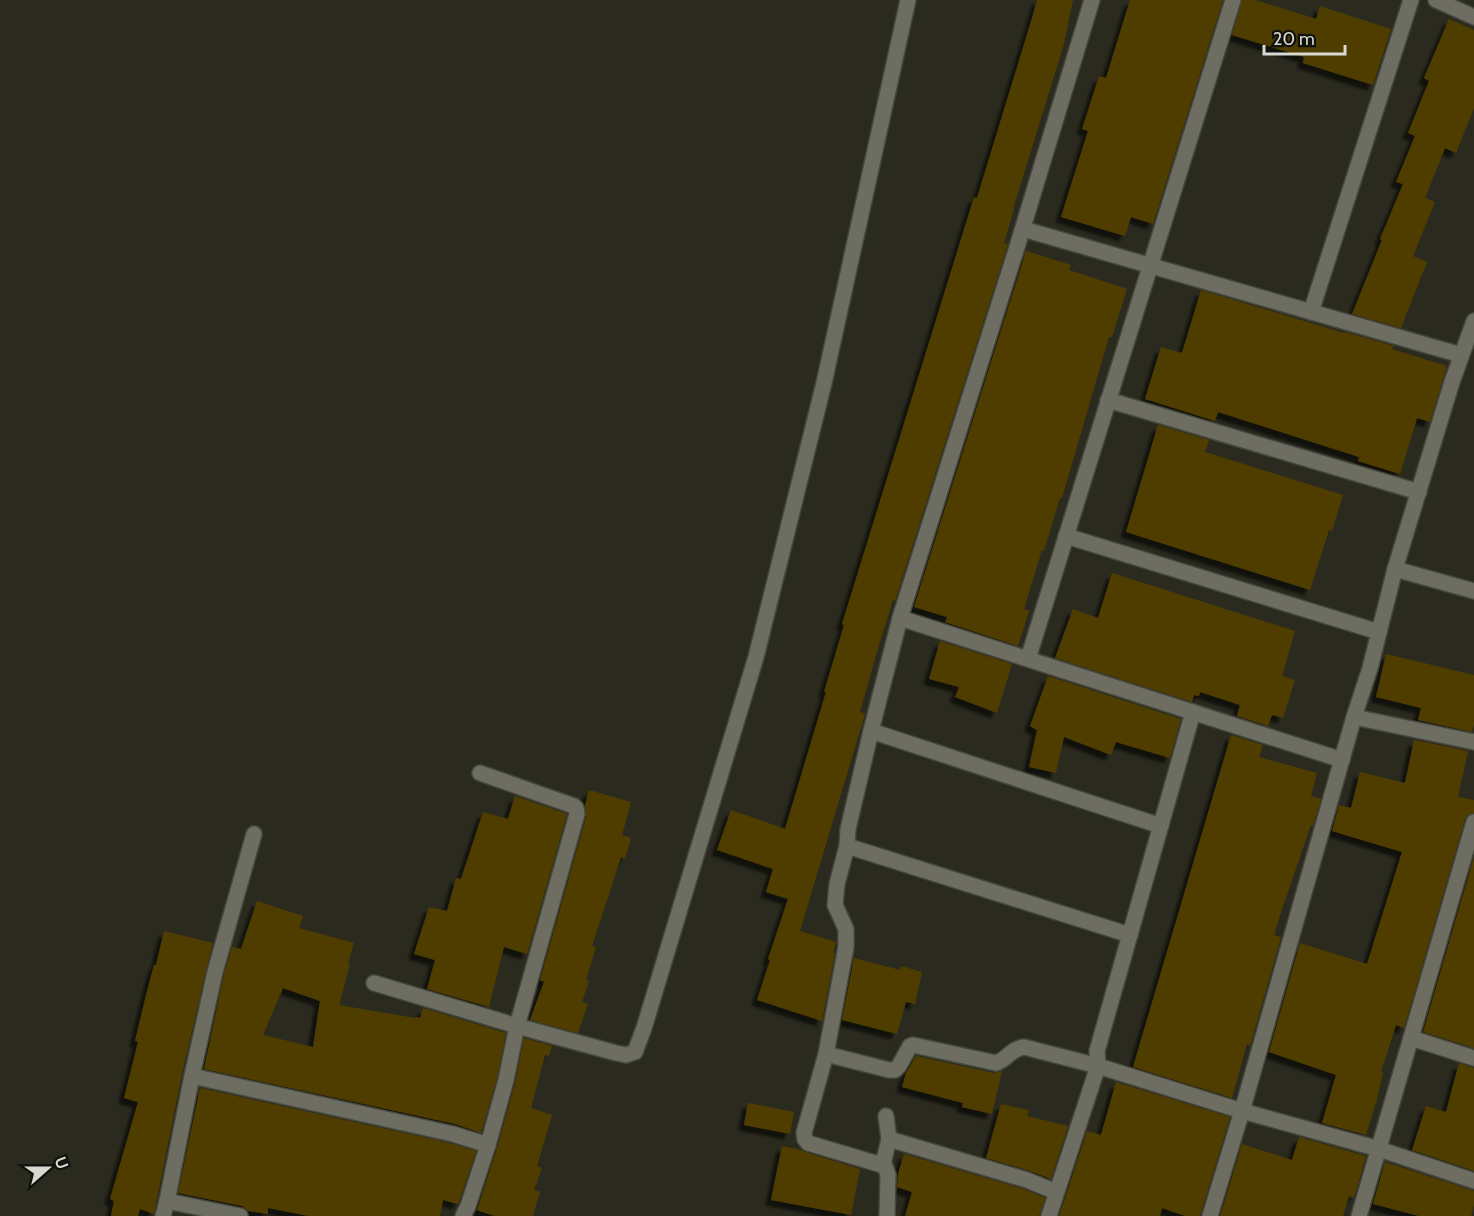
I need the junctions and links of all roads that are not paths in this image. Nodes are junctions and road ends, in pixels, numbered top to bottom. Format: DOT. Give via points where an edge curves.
graph roads {
  1 [pos="908,0"];
  2 [pos="1092,0"];
  3 [pos="1233,0"];
  4 [pos="1411,0"];
  5 [pos="1436,0"];
  6 [pos="1474,17"];
  7 [pos="1023,229"];
  8 [pos="1150,266"];
  9 [pos="1311,312"];
  10 [pos="1474,321"];
  11 [pos="1461,355"];
  12 [pos="1108,400"];
  13 [pos="1419,492"];
  14 [pos="1066,536"];
  15 [pos="1395,569"];
  16 [pos="1474,591"];
  17 [pos="900,618"];
  18 [pos="1379,632"];
  19 [pos="1028,659"];
  20 [pos="1193,712"];
  21 [pos="1354,717"];
  22 [pos="871,731"];
  23 [pos="1474,742"];
  24 [pos="1342,760"];
  25 [pos="480,773"];
  26 [pos="1474,822"];
  27 [pos="1161,826"];
  28 [pos="254,834"];
  29 [pos="847,846"];
  30 [pos="1130,935"];
  31 [pos="374,983"];
  32 [pos="517,1026"];
  33 [pos="1412,1038"];
  34 [pos="826,1053"];
  35 [pos="1474,1058"];
  36 [pos="1098,1066"];
  37 [pos="192,1076"];
  38 [pos="1242,1111"];
  39 [pos="886,1116"];
  40 [pos="889,1139"];
  41 [pos="488,1145"];
  42 [pos="1379,1149"];
  43 [pos="883,1164"];
  44 [pos="1474,1181"];
  45 [pos="1056,1192"];
  46 [pos="167,1200"];
  47 [pos="163,1216"];
  48 [pos="240,1216"];
  49 [pos="463,1216"];
  50 [pos="886,1216"];
  51 [pos="1049,1216"];
  52 [pos="1210,1216"];
  53 [pos="1359,1216"];
  1 -- 32 [label="street" via="824,382 756,657 635,1052 626,1055"];
  2 -- 7 [label="street"];
  3 -- 8 [label="street"];
  4 -- 9 [label="street"];
  5 -- 6 [label="street"];
  7 -- 8 [label="street"];
  7 -- 17 [label="street"];
  8 -- 9 [label="street"];
  8 -- 12 [label="street"];
  9 -- 11 [label="street"];
  10 -- 11 [label="street"];
  11 -- 13 [label="street"];
  12 -- 13 [label="street"];
  12 -- 14 [label="street"];
  13 -- 15 [label="street"];
  14 -- 18 [label="street"];
  14 -- 19 [label="street"];
  15 -- 16 [label="street"];
  15 -- 18 [label="street"];
  17 -- 19 [label="street"];
  17 -- 22 [label="street"];
  18 -- 21 [label="street"];
  19 -- 20 [label="street"];
  20 -- 24 [label="street"];
  20 -- 27 [label="street"];
  21 -- 23 [label="street"];
  21 -- 24 [label="street"];
  22 -- 27 [label="street"];
  22 -- 29 [label="street"];
  24 -- 38 [label="street"];
  25 -- 32 [label="street" via="576,808 577,814"];
  26 -- 33 [label="street"];
  27 -- 30 [label="street"];
  28 -- 37 [label="street" via="215,972"];
  29 -- 30 [label="street"];
  29 -- 34 [label="street" via="835,905 846,930 846,947"];
  30 -- 36 [label="street" via="1097,1051"];
  31 -- 32 [label="street"];
  32 -- 41 [label="street"];
  33 -- 35 [label="street"];
  33 -- 42 [label="street"];
  34 -- 36 [label="street" via="895,1070 913,1045 996,1063 1024,1047"];
  34 -- 43 [label="street" via="805,1139"];
  36 -- 38 [label="street"];
  36 -- 45 [label="street"];
  37 -- 41 [label="street"];
  37 -- 46 [label="street"];
  38 -- 42 [label="street"];
  38 -- 52 [label="street"];
  39 -- 40 [label="street"];
  40 -- 43 [label="street"];
  40 -- 45 [label="street"];
  41 -- 49 [label="street"];
  42 -- 44 [label="street"];
  42 -- 53 [label="street"];
  43 -- 50 [label="street" via="888,1175"];
  45 -- 51 [label="street"];
  46 -- 47 [label="street"];
  46 -- 48 [label="street"];
}
